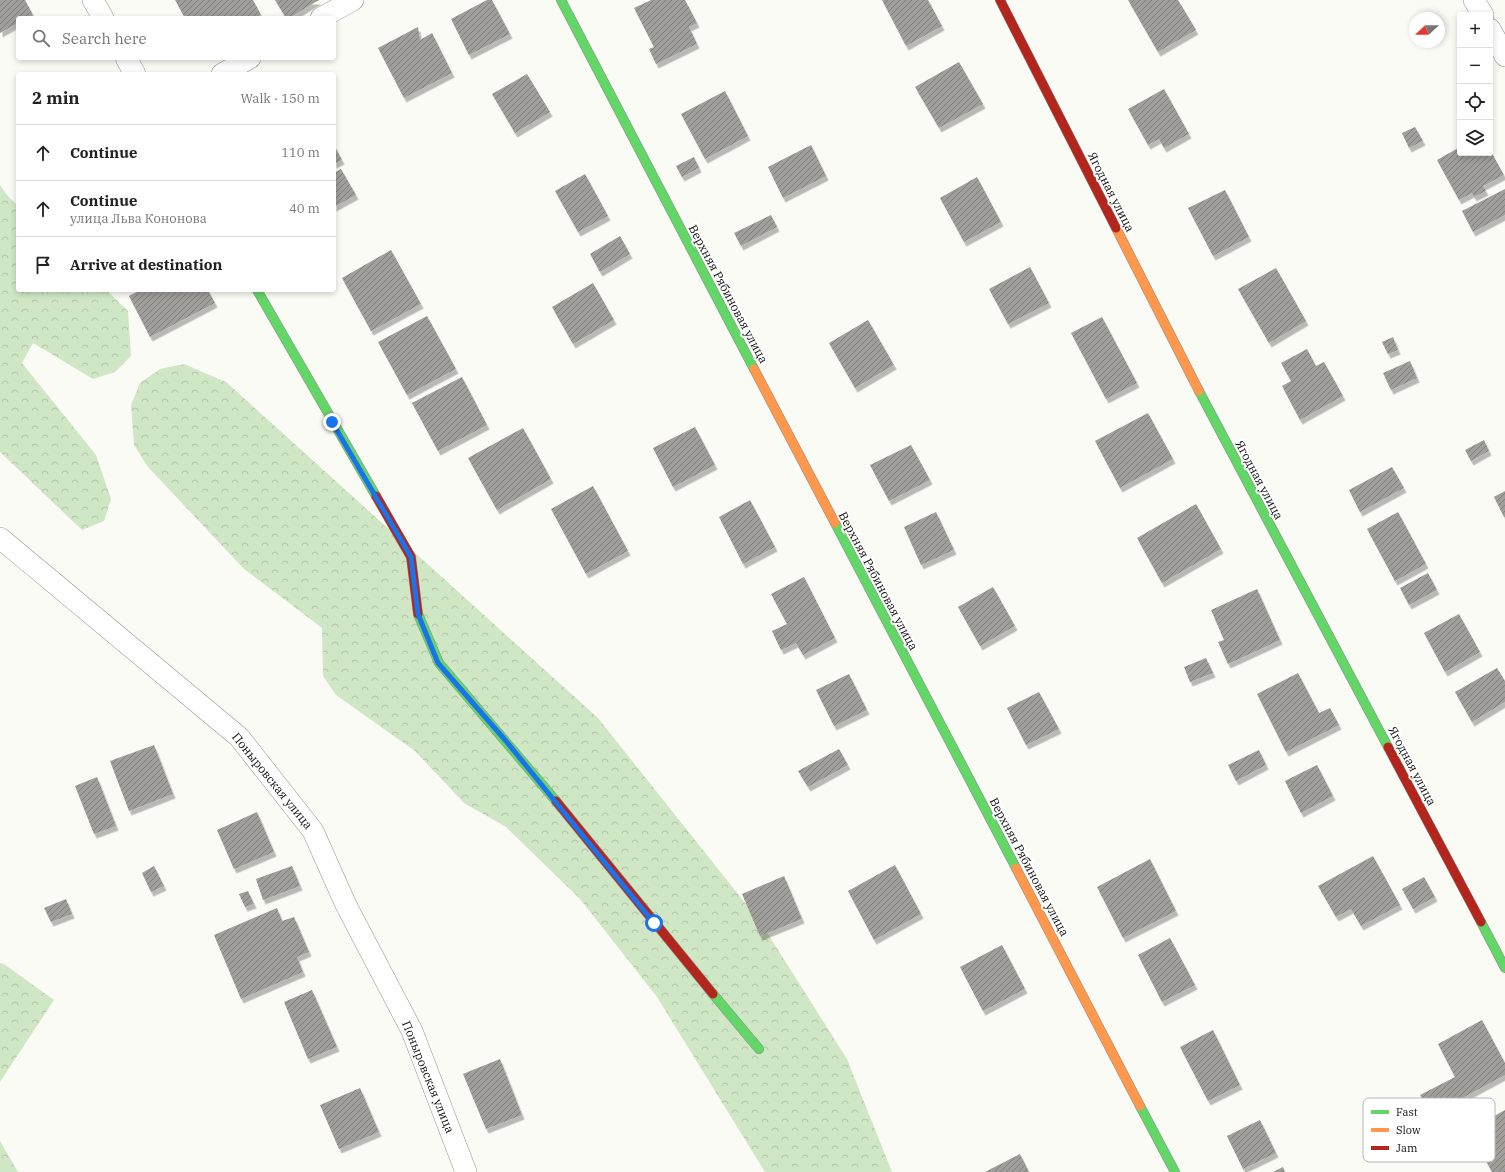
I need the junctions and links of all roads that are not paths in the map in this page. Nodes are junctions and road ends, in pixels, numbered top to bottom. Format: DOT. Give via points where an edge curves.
graph roads {
  1 [pos="93,0"];
  2 [pos="353,0"];
  3 [pos="561,0"];
  4 [pos="1000,0"];
  5 [pos="1474,0"];
  6 [pos="1481,12"];
  7 [pos="102,16"];
  8 [pos="325,16"];
  9 [pos="1493,34"];
  10 [pos="1505,56"];
  11 [pos="127,60"];
  12 [pos="246,60"];
  13 [pos="133,72"];
  14 [pos="226,72"];
  15 [pos="258,292"];
  16 [pos="0,538"];
  17 [pos="1505,968"];
  18 [pos="759,1049"];
  19 [pos="466,1172"];
  20 [pos="1175,1172"];
  1 -- 7 [label="street"];
  2 -- 8 [label="street"];
  3 -- 20 [label="street, Верхняя Рябиновая улица"];
  4 -- 17 [label="street, Ягодная улица" via="1226,444"];
  5 -- 6 [label="street"];
  9 -- 10 [label="street"];
  11 -- 13 [label="street"];
  12 -- 14 [label="street"];
  15 -- 18 [label="street" via="411,557 418,614 438,663 506,741"];
  16 -- 19 [label="street, Поныровская улица" via="239,737 313,831 346,906 412,1031"];
}
